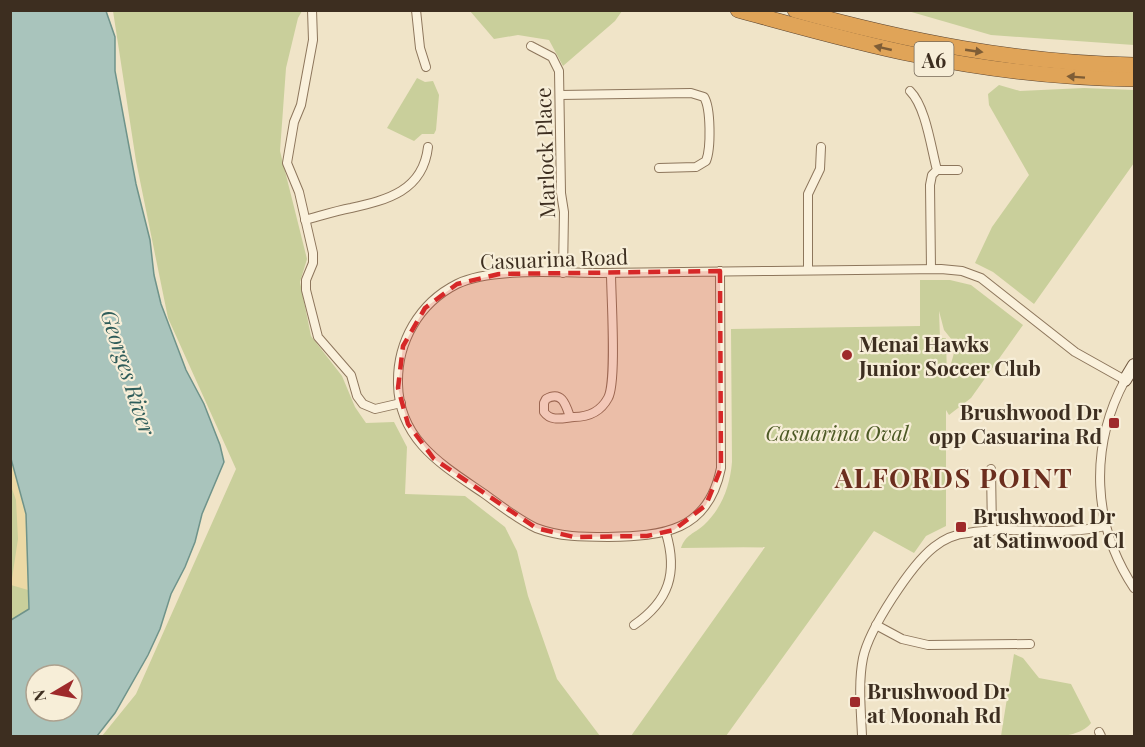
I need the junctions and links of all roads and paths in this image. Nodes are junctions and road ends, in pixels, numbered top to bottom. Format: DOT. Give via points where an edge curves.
graph roads {
  1 [pos="312,10"];
  2 [pos="416,10"];
  3 [pos="738,10"];
  4 [pos="795,10"];
  5 [pos="531,46"];
  6 [pos="1134,64"];
  7 [pos="426,67"];
  8 [pos="1134,79"];
  9 [pos="910,91"];
  10 [pos="560,95"];
  11 [pos="428,147"];
  12 [pos="821,147"];
  13 [pos="658,168"];
  14 [pos="937,170"];
  15 [pos="958,171"];
  16 [pos="305,220"];
  17 [pos="931,269"];
  18 [pos="808,270"];
  19 [pos="720,271"];
  20 [pos="563,273"];
  21 [pos="611,273"];
  22 [pos="1134,365"];
  23 [pos="1125,380"];
  24 [pos="400,403"];
  25 [pos="570,417"];
  26 [pos="991,469"];
  27 [pos="1106,526"];
  28 [pos="992,531"];
  29 [pos="666,533"];
  30 [pos="1134,588"];
  31 [pos="634,625"];
  32 [pos="876,625"];
  33 [pos="1030,645"];
  34 [pos="861,736"];
  1 -- 16 [label="street" via="312,48 287,158"];
  2 -- 7 [label="street"];
  8 -- 3 [label="highway, A6, one-way" via="1033,73 945,61"];
  4 -- 6 [label="highway, A6, one-way" via="965,50"];
  5 -- 10 [label="street, Marlock Place" via="556,62"];
  9 -- 14 [label="street" via="924,121"];
  10 -- 13 [label="street" via="691,93 704,97 709,109 706,161 696,167"];
  10 -- 20 [label="street, Marlock Place"];
  11 -- 16 [label="street" via="418,176 399,193"];
  12 -- 18 [label="street" via="820,169 808,194"];
  14 -- 15 [label="street"];
  14 -- 17 [label="street" via="930,185"];
  16 -- 24 [label="street" via="313,258 306,290 318,337 351,375 363,404 375,409"];
  17 -- 18 [label="street, Casuarina Road"];
  17 -- 23 [label="street, Casuarina Road" via="962,271 981,278 1075,352"];
  18 -- 19 [label="street, Casuarina Road"];
  19 -- 21 [label="street, Casuarina Road"];
  19 -- 29 [label="street, Casuarina Road" via="719,479 700,511 687,523"];
  20 -- 21 [label="street, Casuarina Road"];
  20 -- 24 [label="street, Casuarina Road" via="483,276 441,294 419,316 403,346 398,377"];
  21 -- 25 [label="street" via="611,391 595,412"];
  22 -- 23 [label="street"];
  23 -- 27 [label="street" via="1108,417 1102,447 1099,478"];
  24 -- 29 [label="street, Casuarina Road" via="413,434 434,459 536,528 574,537"];
  26 -- 28 [label="street"];
  27 -- 28 [label="street"];
  27 -- 30 [label="street" via="1114,553"];
  28 -- 32 [label="street" via="960,534 936,545"];
  29 -- 31 [label="street" via="672,559 669,583 653,610"];
  32 -- 33 [label="street" via="902,639 928,645"];
  32 -- 34 [label="street" via="862,668"];
}
